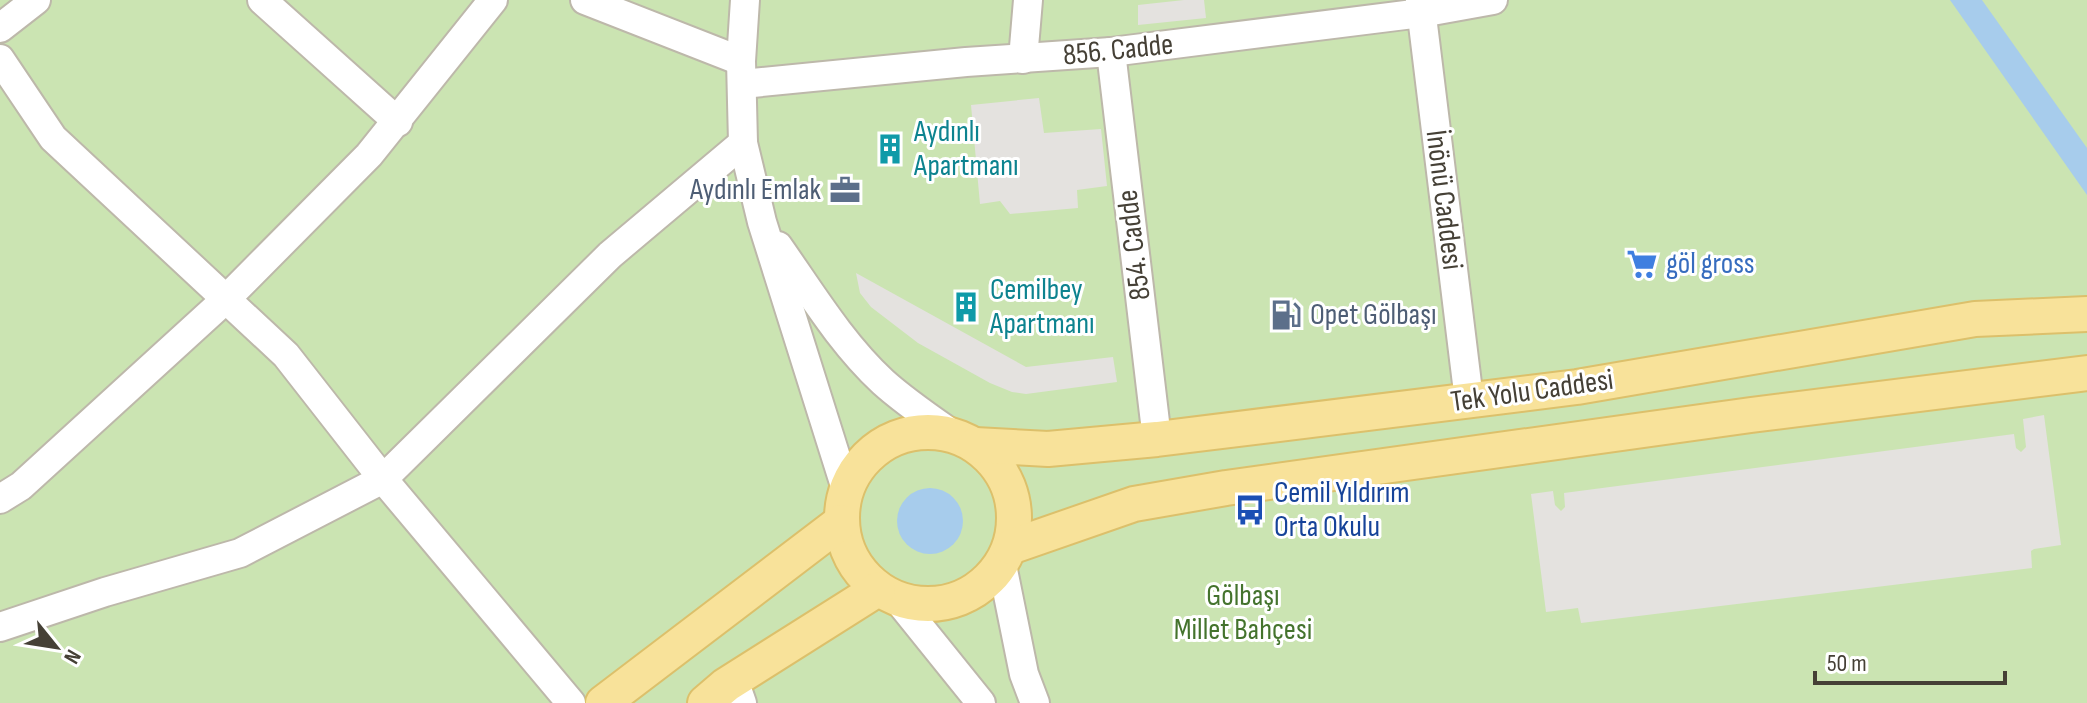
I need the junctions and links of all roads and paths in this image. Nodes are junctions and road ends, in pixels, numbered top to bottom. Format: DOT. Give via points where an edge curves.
graph roads {
  1 [pos="36,0"];
  2 [pos="262,0"];
  3 [pos="493,0"];
  4 [pos="585,0"];
  5 [pos="745,0"];
  6 [pos="1028,0"];
  7 [pos="1493,0"];
  8 [pos="1420,6"];
  9 [pos="0,28"];
  10 [pos="1111,52"];
  11 [pos="0,59"];
  12 [pos="1023,59"];
  13 [pos="741,72"];
  14 [pos="398,122"];
  15 [pos="743,143"];
  16 [pos="762,222"];
  17 [pos="226,299"];
  18 [pos="2087,314"];
  19 [pos="2087,373"];
  20 [pos="1469,400"];
  21 [pos="1157,439"];
  22 [pos="963,440"];
  23 [pos="383,479"];
  24 [pos="0,499"];
  25 [pos="844,506"];
  26 [pos="1006,556"];
  27 [pos="888,595"];
  28 [pos="0,627"];
  29 [pos="738,692"];
  30 [pos="571,703"];
  31 [pos="603,703"];
  32 [pos="705,703"];
  33 [pos="981,703"];
  34 [pos="1035,703"];
  1 -- 9 [label="street"];
  2 -- 14 [label="street"];
  3 -- 14 [label="street"];
  4 -- 13 [label="street"];
  5 -- 13 [label="street"];
  6 -- 12 [label="street"];
  7 -- 8 [label="street, 856. Cadde"];
  8 -- 10 [label="street, 856. Cadde"];
  8 -- 20 [label="street, İnönü Caddesi"];
  10 -- 12 [label="street, 856. Cadde"];
  10 -- 21 [label="street, 854. Cadde"];
  11 -- 17 [label="street" via="53,138"];
  12 -- 13 [label="street, 856. Cadde"];
  13 -- 15 [label="street"];
  14 -- 17 [label="street"];
  15 -- 16 [label="street"];
  15 -- 23 [label="street" via="610,255"];
  16 -- 22 [label="street" via="845,342 884,383"];
  16 -- 25 [label="street"];
  17 -- 23 [label="street" via="286,355"];
  17 -- 24 [label="street" via="21,486"];
  18 -- 20 [label="main road, Tek Yolu Caddesi" via="1975,319 1577,387"];
  19 -- 26 [label="main road, Tek Yolu Caddesi" via="1226,488 1134,504"];
  20 -- 21 [label="main road, Tek Yolu Caddesi"];
  21 -- 22 [label="main road, Tek Yolu Caddesi" via="1048,449"];
  22 -- 25 [label="main road" via="926,431 877,448 859,466"];
  22 -- 26 [label="main road" via="993,460 1006,479 1015,524"];
  23 -- 28 [label="street" via="240,553"];
  23 -- 30 [label="street"];
  25 -- 27 [label="main road" via="847,548 859,571"];
  25 -- 31 [label="main road"];
  26 -- 27 [label="main road" via="986,583 967,596 921,605"];
  26 -- 34 [label="street" via="1024,674"];
  27 -- 29 [label="main road"];
  27 -- 33 [label="street"];
  29 -- 32 [label="main road"];
}
